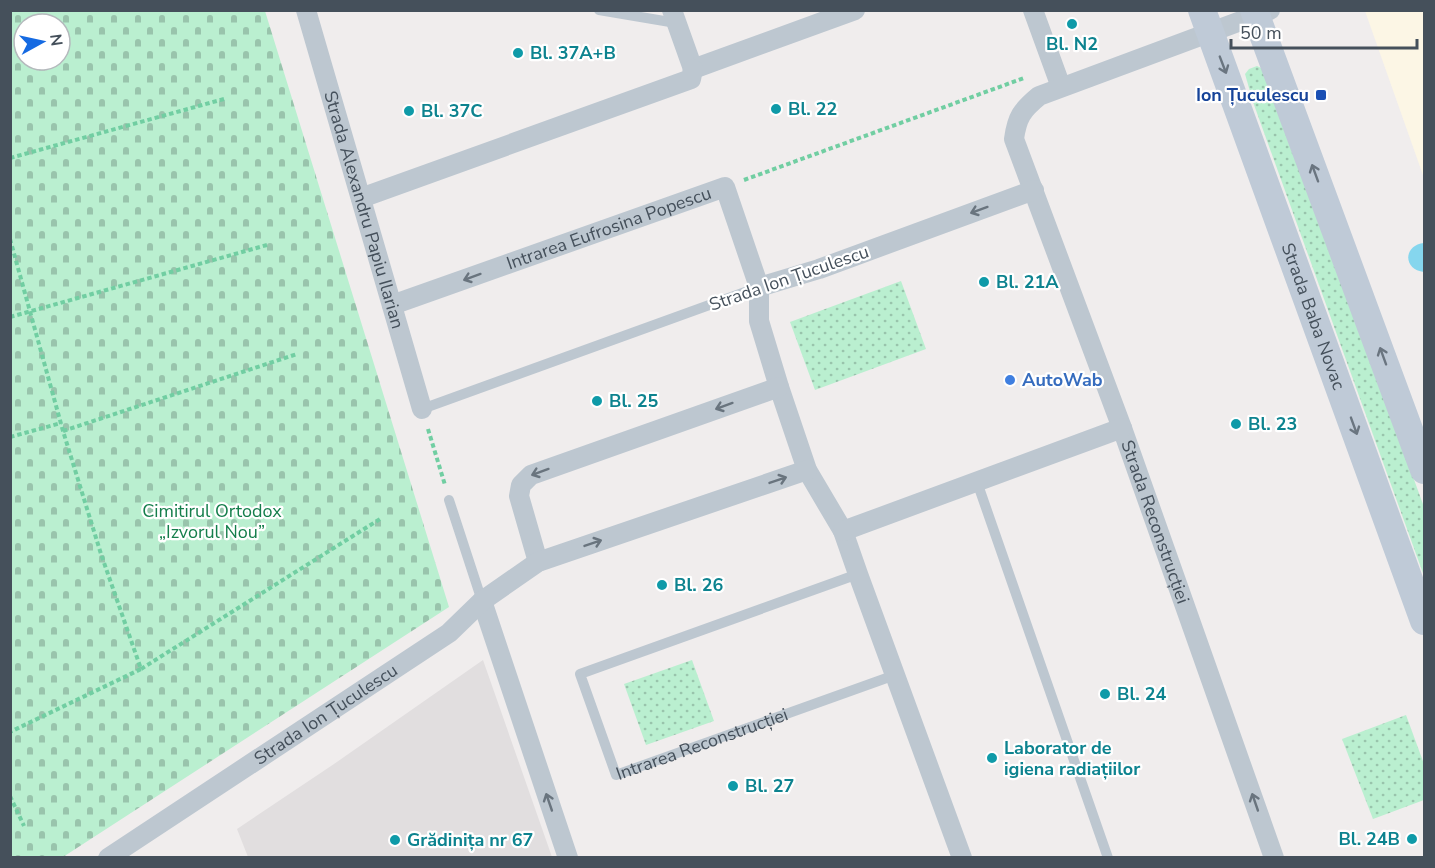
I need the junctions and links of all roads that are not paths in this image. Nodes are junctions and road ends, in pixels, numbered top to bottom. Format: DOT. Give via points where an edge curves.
graph roads {
  1 [pos="306,10"];
  2 [pos="599,10"];
  3 [pos="855,10"];
  4 [pos="1034,10"];
  5 [pos="1260,12"];
  6 [pos="674,17"];
  7 [pos="1206,21"];
  8 [pos="693,69"];
  9 [pos="1061,87"];
  10 [pos="1034,190"];
  11 [pos="361,198"];
  12 [pos="759,287"];
  13 [pos="392,305"];
  14 [pos="779,387"];
  15 [pos="422,409"];
  16 [pos="1122,428"];
  17 [pos="807,470"];
  18 [pos="1425,470"];
  19 [pos="977,482"];
  20 [pos="449,500"];
  21 [pos="843,531"];
  22 [pos="538,562"];
  23 [pos="858,574"];
  24 [pos="483,601"];
  25 [pos="1425,621"];
  26 [pos="895,675"];
  27 [pos="108,858"];
  28 [pos="568,858"];
  29 [pos="962,858"];
  30 [pos="1108,858"];
  31 [pos="1274,858"];
  1 -- 11 [label="street, Strada Alexandru Papiu Ilarian"];
  2 -- 6 [label="lane"];
  3 -- 8 [label="street"];
  4 -- 9 [label="street"];
  5 -- 7 [label="street"];
  18 -- 5 [label="main road, one-way"];
  6 -- 8 [label="street"];
  7 -- 9 [label="street"];
  7 -- 25 [label="main road, Strada Baba Novac, one-way"];
  8 -- 11 [label="street" via="692,79"];
  9 -- 10 [label="street" via="1028,105 1016,125 1014,139"];
  10 -- 12 [label="street, Strada Ion Țuculescu, one-way"];
  10 -- 16 [label="street, Strada Reconstrucției"];
  11 -- 13 [label="street, Strada Alexandru Papiu Ilarian"];
  12 -- 13 [label="street, Intrarea Eufrosina Popescu, one-way" via="725,187"];
  12 -- 14 [label="street" via="759,321"];
  12 -- 15 [label="lane, Strada Ion Țuculescu"];
  13 -- 15 [label="street, Strada Alexandru Papiu Ilarian"];
  14 -- 17 [label="street"];
  14 -- 22 [label="street, one-way" via="531,475 521,484 519,496"];
  16 -- 19 [label="street"];
  31 -- 16 [label="street, Strada Reconstrucției, one-way"];
  17 -- 21 [label="street"];
  22 -- 17 [label="street, Strada Ion Țuculescu, one-way"];
  19 -- 21 [label="street"];
  19 -- 30 [label="lane"];
  20 -- 24 [label="lane"];
  21 -- 23 [label="street"];
  22 -- 24 [label="street, Strada Ion Țuculescu"];
  23 -- 26 [label="street"];
  23 -- 26 [label="lane, Intrarea Reconstrucției" via="580,674 616,775"];
  24 -- 27 [label="street, Strada Ion Țuculescu" via="449,633"];
  28 -- 24 [label="street, one-way"];
  26 -- 29 [label="street"];
}
